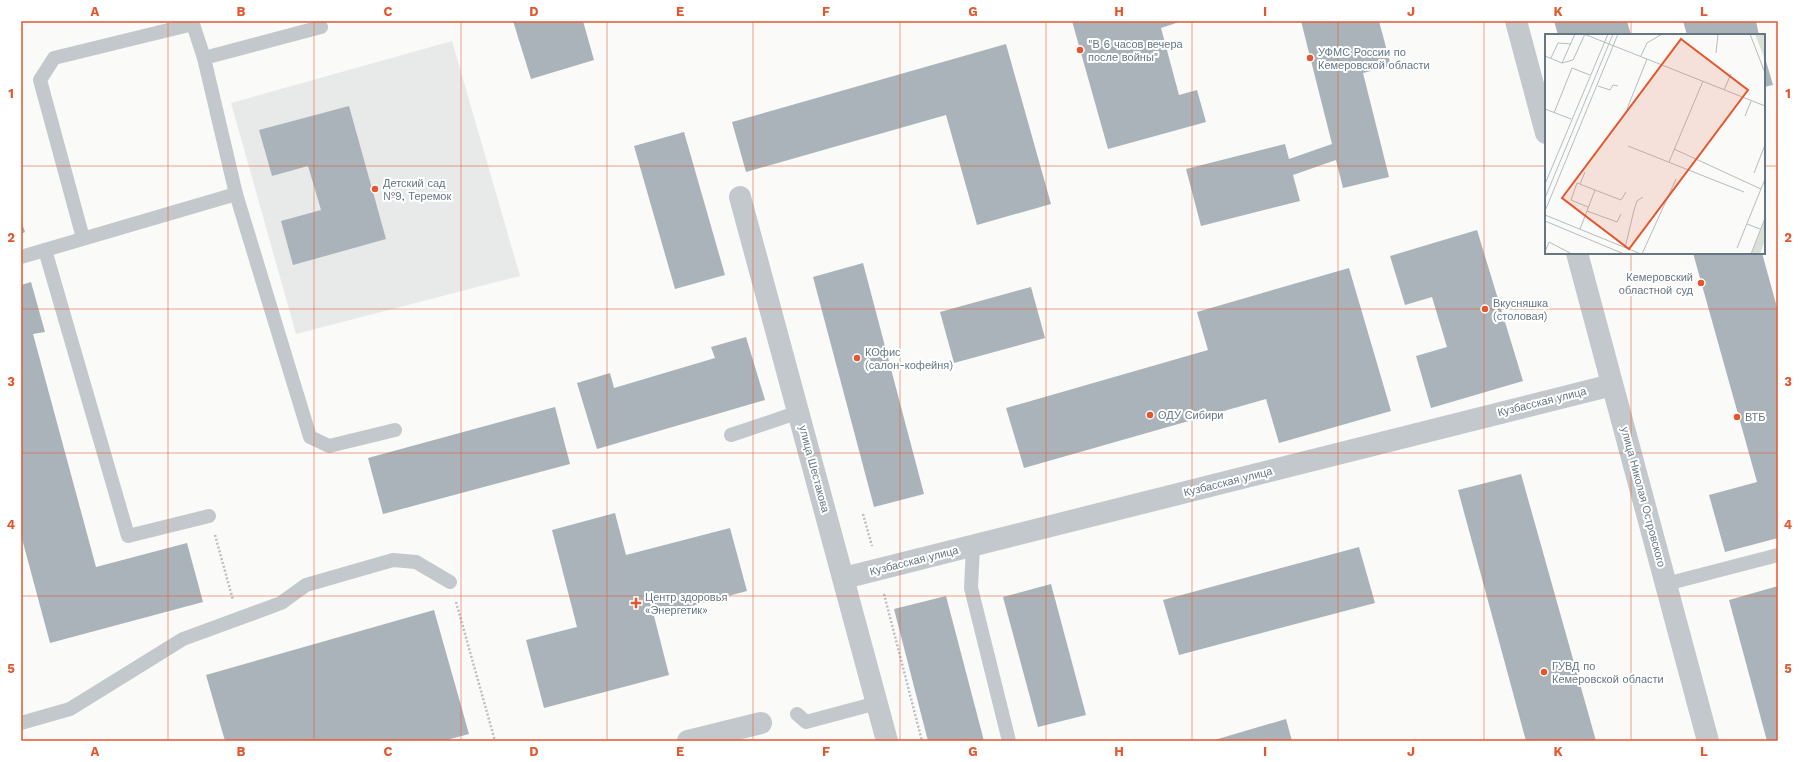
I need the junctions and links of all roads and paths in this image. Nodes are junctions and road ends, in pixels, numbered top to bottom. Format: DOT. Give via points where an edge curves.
graph roads {
  1 [pos="1516,21"];
  2 [pos="321,27"];
  3 [pos="204,58"];
  4 [pos="1545,130"];
  5 [pos="236,194"];
  6 [pos="740,197"];
  7 [pos="83,238"];
  8 [pos="45,250"];
  9 [pos="1578,254"];
  10 [pos="21,257"];
  11 [pos="1612,385"];
  12 [pos="799,412"];
  13 [pos="395,430"];
  14 [pos="732,434"];
  15 [pos="863,514"];
  16 [pos="209,516"];
  17 [pos="973,546"];
  18 [pos="1778,555"];
  19 [pos="878,569"];
  20 [pos="844,578"];
  21 [pos="450,582"];
  22 [pos="1666,584"];
  23 [pos="238,618"];
  24 [pos="877,703"];
  25 [pos="797,714"];
  26 [pos="21,723"];
  27 [pos="761,723"];
  28 [pos="495,741"];
  29 [pos="688,741"];
  30 [pos="887,741"];
  31 [pos="922,741"];
  32 [pos="1009,741"];
  33 [pos="1708,741"];
  1 -- 4 [label="street"];
  2 -- 3 [label="lane"];
  3 -- 5 [label="lane"];
  3 -- 7 [label="lane" via="193,24 54,58 40,80"];
  5 -- 7 [label="lane"];
  5 -- 13 [label="lane" via="310,437 330,446"];
  6 -- 12 [label="street, улица Шестакова"];
  7 -- 8 [label="lane"];
  8 -- 10 [label="lane"];
  8 -- 16 [label="lane" via="128,536"];
  9 -- 11 [label="street, улица Николая Островского"];
  11 -- 17 [label="street, Кузбасская улица"];
  11 -- 22 [label="street, улица Николая Островского"];
  12 -- 14 [label="lane"];
  12 -- 20 [label="street, улица Шестакова"];
  15 -- 19 [label="path"];
  16 -- 23 [label="path"];
  17 -- 19 [label="street, Кузбасская улица"];
  17 -- 32 [label="lane" via="971,588"];
  18 -- 22 [label="lane"];
  19 -- 20 [label="street, Кузбасская улица"];
  19 -- 31 [label="path"];
  20 -- 24 [label="street, улица Шестакова"];
  21 -- 23 [label="lane" via="416,562 393,560 306,585 281,603"];
  21 -- 28 [label="path"];
  22 -- 33 [label="street, улица Николая Островского"];
  23 -- 26 [label="lane" via="183,639 70,709"];
  24 -- 25 [label="lane" via="806,722"];
  24 -- 30 [label="street, улица Шестакова"];
  27 -- 29 [label="street"];
}
